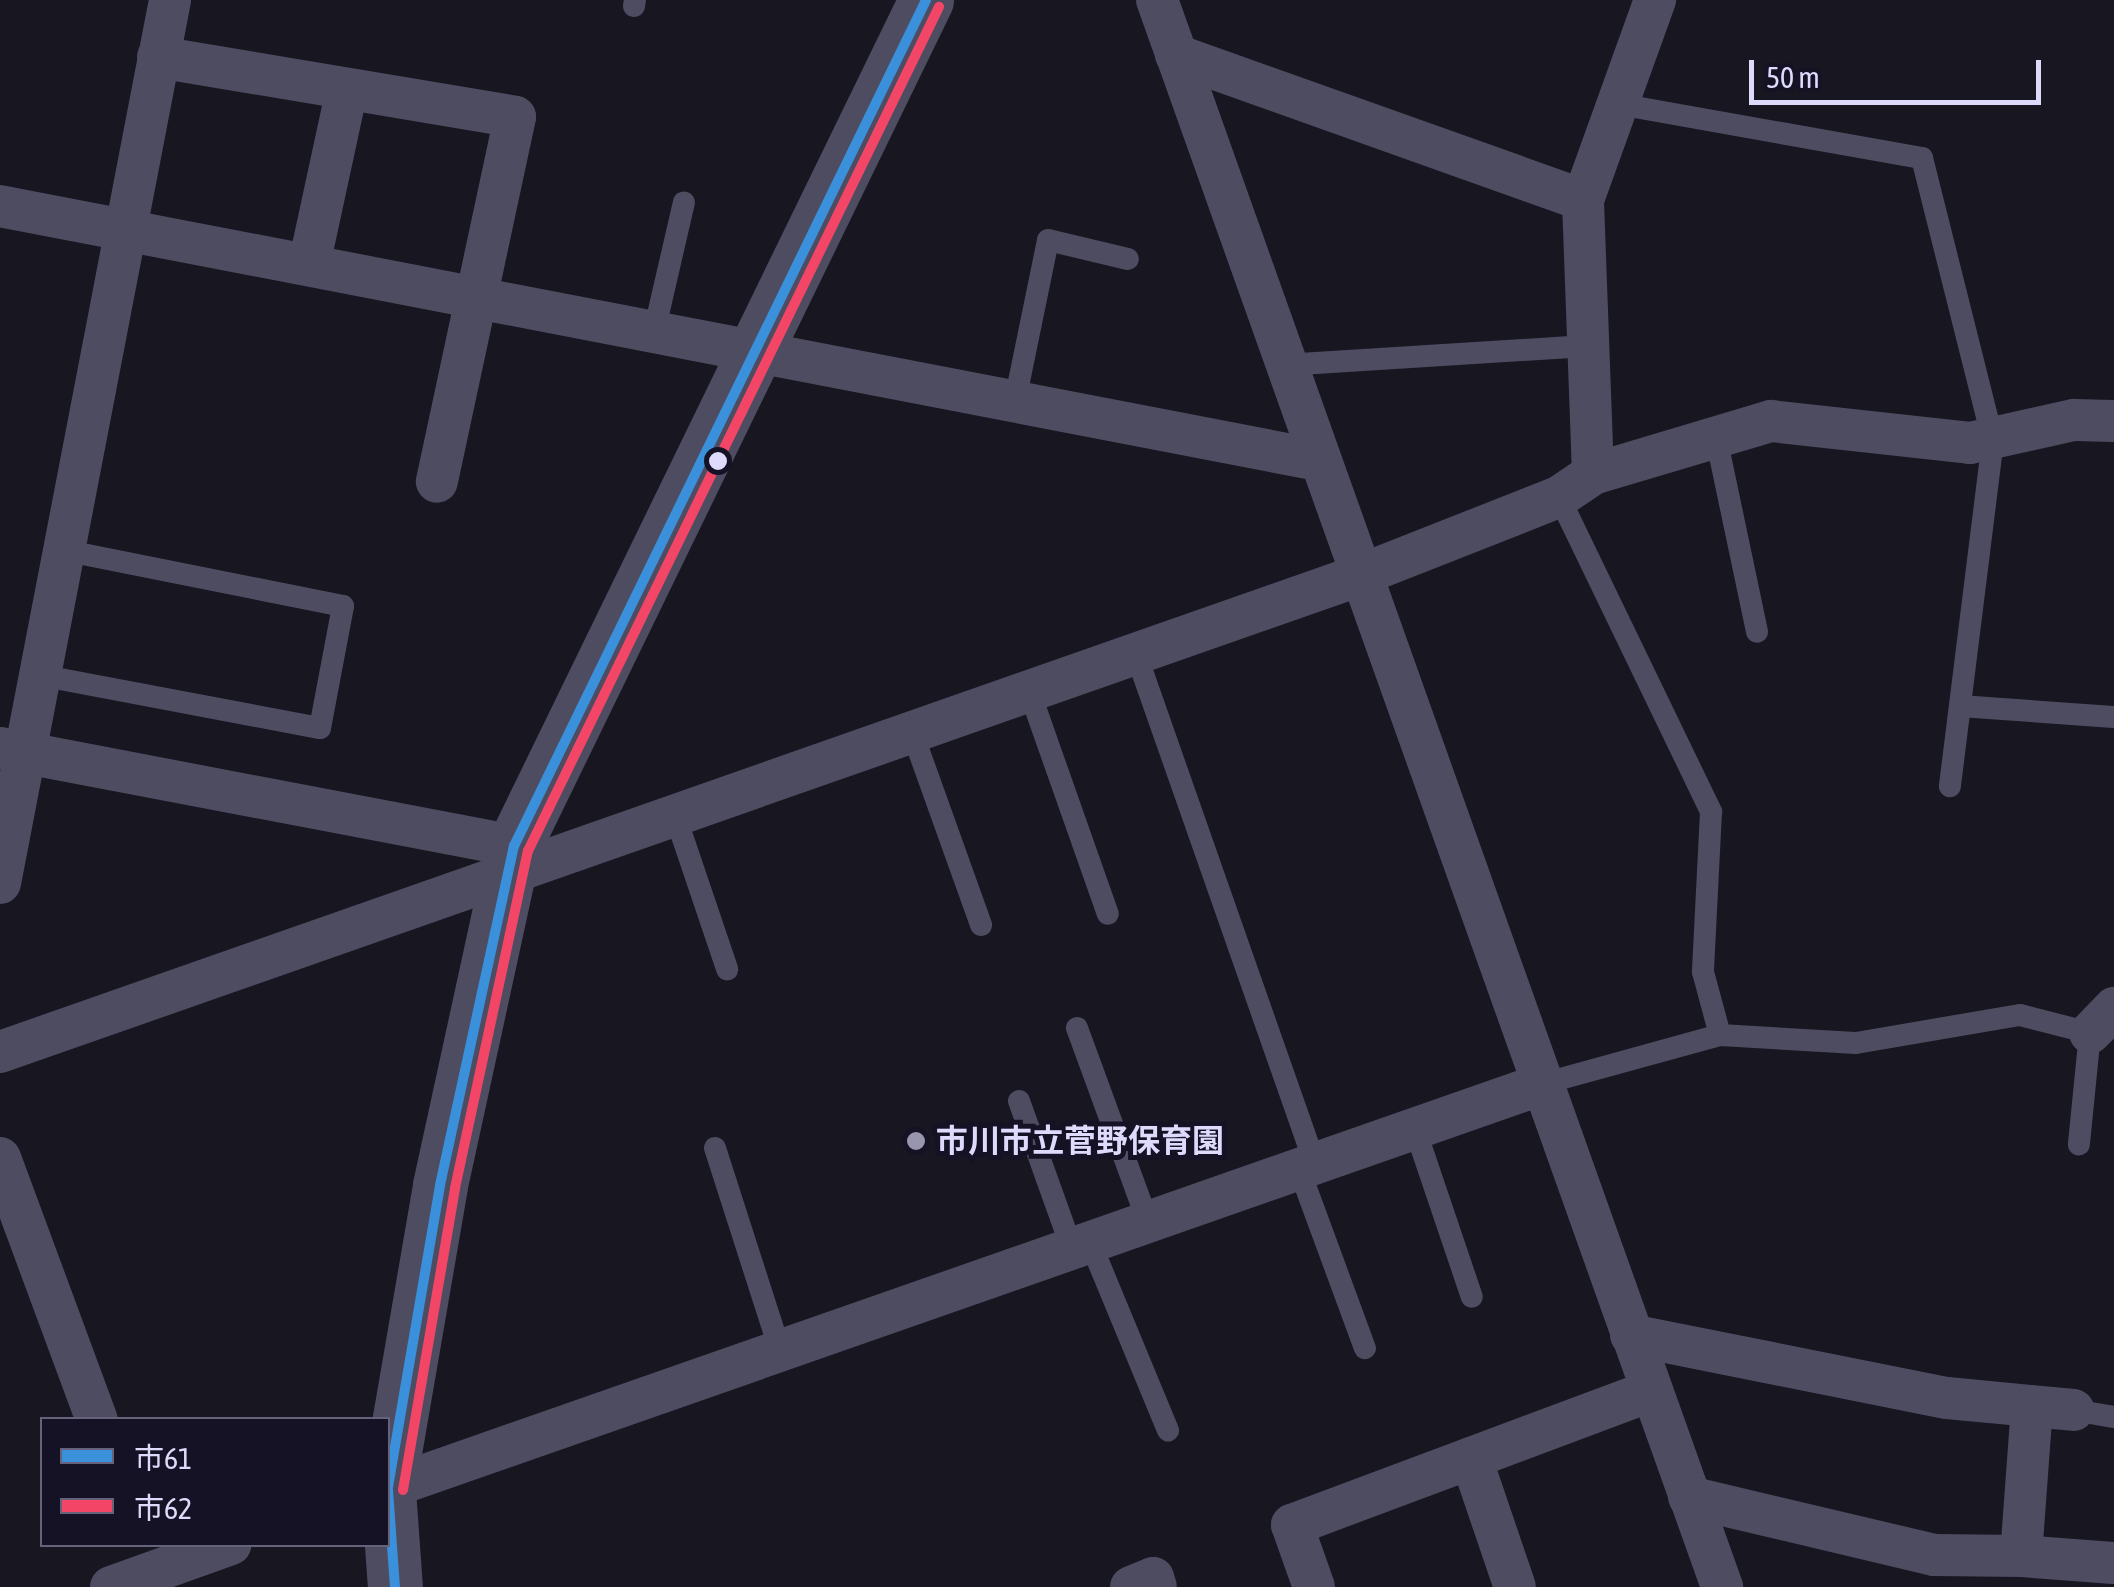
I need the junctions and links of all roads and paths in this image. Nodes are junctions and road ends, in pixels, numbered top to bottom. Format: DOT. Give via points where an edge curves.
graph roads {
  1 [pos="170,0"];
  2 [pos="926,0"];
  3 [pos="1157,0"];
  4 [pos="1656,0"];
  5 [pos="1176,54"];
  6 [pos="158,57"];
  7 [pos="347,89"];
  8 [pos="1618,104"];
  9 [pos="1583,200"];
  10 [pos="684,202"];
  11 [pos="0,206"];
  12 [pos="124,230"];
  13 [pos="1128,259"];
  14 [pos="309,265"];
  15 [pos="478,298"];
  16 [pos="654,332"];
  17 [pos="1586,346"];
  18 [pos="753,350"];
  19 [pos="1284,366"];
  20 [pos="1015,401"];
  21 [pos="2114,422"];
  22 [pos="1716,437"];
  23 [pos="1992,440"];
  24 [pos="1318,460"];
  25 [pos="437,482"];
  26 [pos="1576,486"];
  27 [pos="62,550"];
  28 [pos="1358,576"];
  29 [pos="1757,632"];
  30 [pos="1136,654"];
  31 [pos="39,675"];
  32 [pos="1030,693"];
  33 [pos="1960,706"];
  34 [pos="2114,717"];
  35 [pos="912,732"];
  36 [pos="12,751"];
  37 [pos="1950,786"];
  38 [pos="676,815"];
  39 [pos="511,860"];
  40 [pos="0,883"];
  41 [pos="1108,914"];
  42 [pos="982,925"];
  43 [pos="727,968"];
  44 [pos="2102,1020"];
  45 [pos="1077,1028"];
  46 [pos="1720,1035"];
  47 [pos="0,1052"];
  48 [pos="1542,1084"];
  49 [pos="1019,1101"];
  50 [pos="1416,1129"];
  51 [pos="2080,1144"];
  52 [pos="714,1148"];
  53 [pos="0,1158"];
  54 [pos="1307,1166"];
  55 [pos="1148,1222"];
  56 [pos="1081,1246"];
  57 [pos="1472,1298"];
  58 [pos="1631,1335"];
  59 [pos="1365,1348"];
  60 [pos="780,1351"];
  61 [pos="1651,1391"];
  62 [pos="2073,1411"];
  63 [pos="96,1417"];
  64 [pos="1168,1430"];
  65 [pos="1471,1458"];
  66 [pos="390,1478"];
  67 [pos="390,1487"];
  68 [pos="1689,1497"];
  69 [pos="390,1513"];
  70 [pos="220,1547"];
  71 [pos="2021,1556"];
  72 [pos="2114,1563"];
  73 [pos="152,1568"];
  74 [pos="1714,1585"];
  75 [pos="111,1587"];
  76 [pos="396,1587"];
  77 [pos="1131,1587"];
  78 [pos="1156,1587"];
  79 [pos="1314,1587"];
  80 [pos="1515,1587"];
  1 -- 6 [label="street"];
  2 -- 18 [label="street"];
  3 -- 5 [label="street"];
  4 -- 8 [label="street"];
  5 -- 9 [label="street"];
  5 -- 19 [label="street"];
  6 -- 7 [label="street"];
  6 -- 12 [label="street"];
  7 -- 14 [label="street"];
  7 -- 15 [label="street" via="515,117"];
  8 -- 9 [label="street"];
  8 -- 23 [label="lane" via="1922,158"];
  9 -- 17 [label="street"];
  10 -- 16 [label="lane"];
  11 -- 12 [label="street"];
  12 -- 14 [label="street"];
  12 -- 27 [label="street"];
  13 -- 20 [label="lane" via="1048,240"];
  14 -- 15 [label="street"];
  15 -- 16 [label="street"];
  15 -- 25 [label="street"];
  16 -- 18 [label="street"];
  17 -- 19 [label="lane"];
  17 -- 26 [label="street"];
  18 -- 20 [label="street"];
  18 -- 39 [label="street"];
  19 -- 24 [label="street"];
  20 -- 24 [label="street"];
  21 -- 23 [label="street" via="2074,420"];
  22 -- 23 [label="street" via="1771,421 1870,438"];
  22 -- 26 [label="street"];
  22 -- 29 [label="lane"];
  23 -- 33 [label="lane"];
  24 -- 28 [label="street"];
  26 -- 28 [label="street"];
  26 -- 46 [label="lane" via="1711,812 1702,972"];
  27 -- 31 [label="street"];
  27 -- 31 [label="lane" via="343,606 320,728"];
  28 -- 30 [label="street"];
  28 -- 48 [label="street"];
  30 -- 32 [label="street"];
  30 -- 54 [label="lane"];
  31 -- 36 [label="street"];
  32 -- 35 [label="street"];
  32 -- 41 [label="lane"];
  33 -- 34 [label="lane"];
  33 -- 37 [label="lane"];
  35 -- 38 [label="street"];
  35 -- 42 [label="lane"];
  36 -- 39 [label="street"];
  36 -- 40 [label="street"];
  38 -- 39 [label="street"];
  38 -- 43 [label="lane"];
  39 -- 47 [label="street"];
  39 -- 66 [label="street"];
  44 -- 46 [label="lane" via="2020,1015 1856,1043"];
  44 -- 51 [label="lane"];
  45 -- 55 [label="lane"];
  46 -- 48 [label="lane"];
  48 -- 50 [label="street"];
  48 -- 58 [label="street"];
  49 -- 56 [label="lane"];
  50 -- 54 [label="street"];
  50 -- 57 [label="lane"];
  52 -- 60 [label="lane"];
  53 -- 63 [label="street"];
  54 -- 55 [label="street"];
  54 -- 59 [label="lane"];
  55 -- 56 [label="street"];
  56 -- 60 [label="street"];
  56 -- 64 [label="lane"];
  58 -- 61 [label="street"];
  58 -- 62 [label="street" via="1946,1398"];
  60 -- 67 [label="street"];
  61 -- 65 [label="street"];
  61 -- 68 [label="street"];
  62 -- 71 [label="street"];
  65 -- 79 [label="street" via="1292,1525"];
  65 -- 80 [label="street"];
  68 -- 71 [label="street" via="1934,1555"];
  68 -- 74 [label="street"];
  69 -- 76 [label="street"];
  70 -- 73 [label="street"];
  71 -- 72 [label="street"];
  73 -- 75 [label="street"];
  77 -- 78 [label="street" via="1153,1578"];
}
